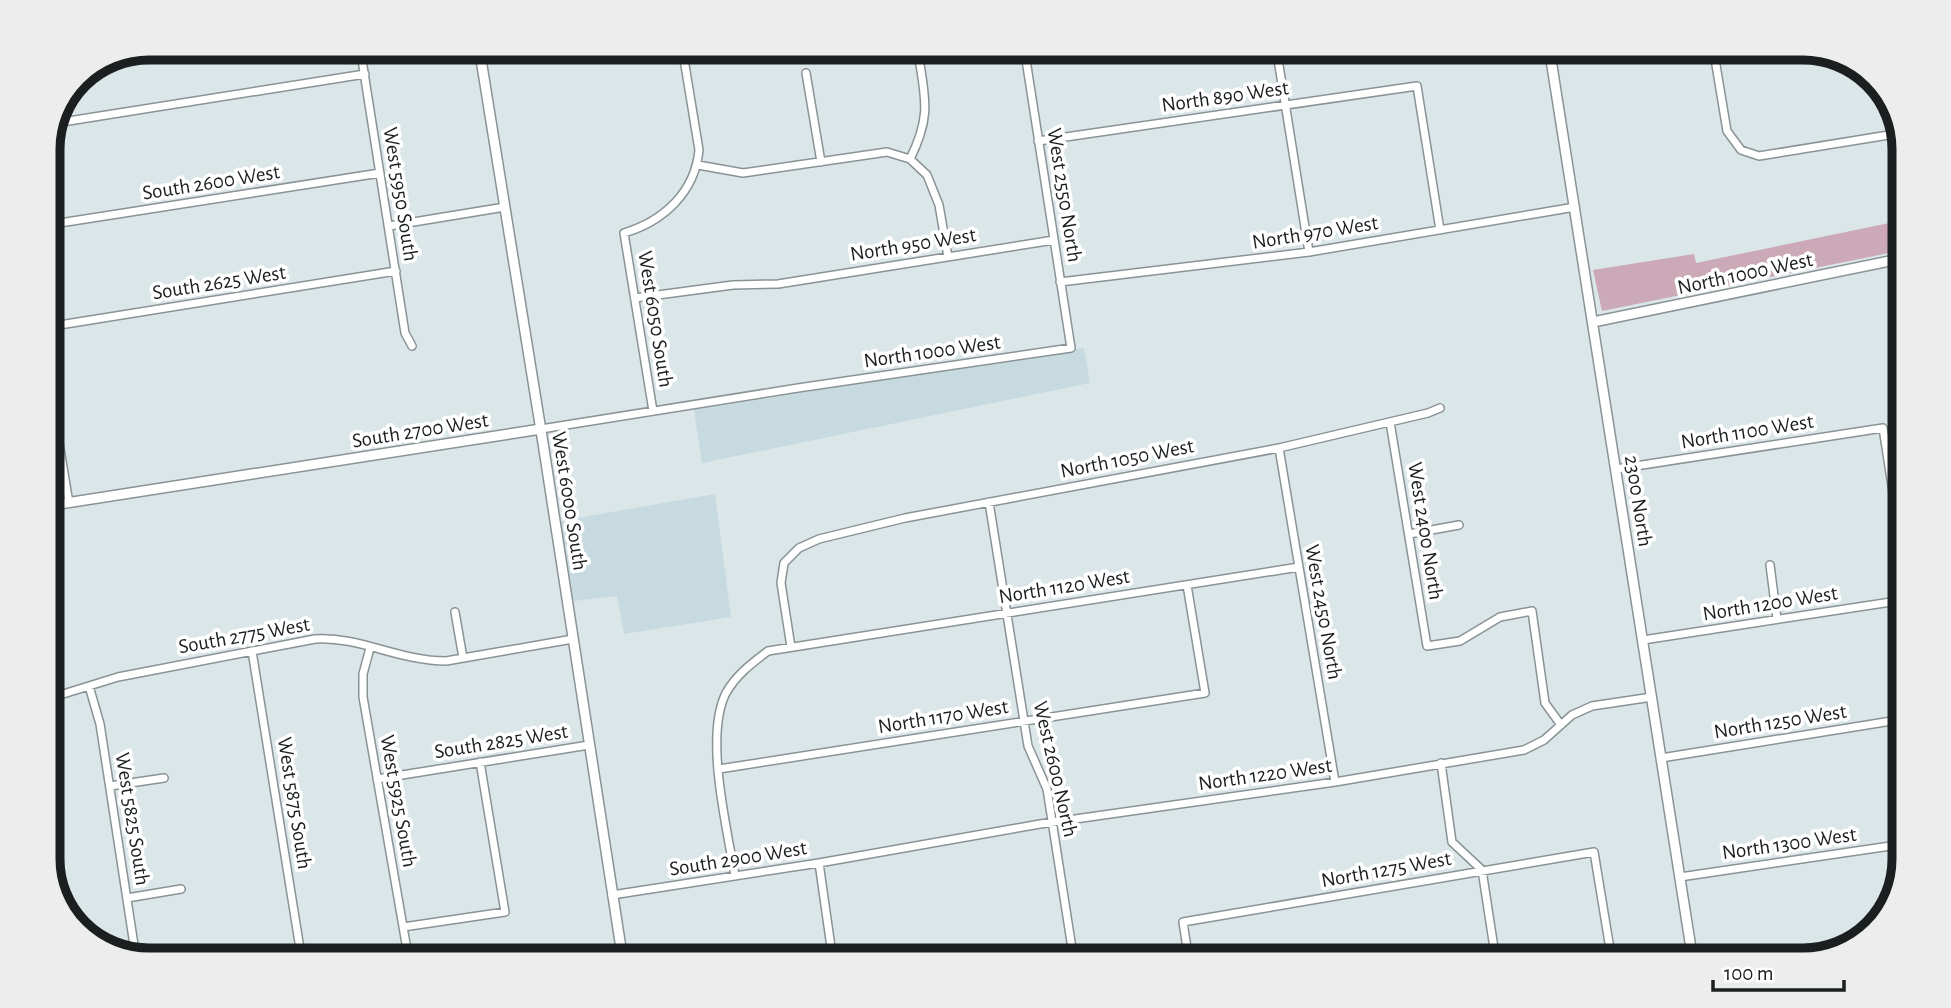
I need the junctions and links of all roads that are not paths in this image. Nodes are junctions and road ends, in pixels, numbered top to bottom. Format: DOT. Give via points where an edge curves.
graph roads {
  1 [pos="362,60"];
  2 [pos="481,60"];
  3 [pos="684,60"];
  4 [pos="919,60"];
  5 [pos="1026,60"];
  6 [pos="1278,60"];
  7 [pos="1551,60"];
  8 [pos="1715,60"];
  9 [pos="806,72"];
  10 [pos="365,74"];
  11 [pos="1285,105"];
  12 [pos="64,122"];
  13 [pos="1890,136"];
  14 [pos="1038,141"];
  15 [pos="910,159"];
  16 [pos="821,162"];
  17 [pos="698,165"];
  18 [pos="380,173"];
  19 [pos="505,207"];
  20 [pos="1575,207"];
  21 [pos="60,223"];
  22 [pos="389,226"];
  23 [pos="1440,230"];
  24 [pos="1054,240"];
  25 [pos="1309,252"];
  26 [pos="948,257"];
  27 [pos="1891,261"];
  28 [pos="396,271"];
  29 [pos="1060,282"];
  30 [pos="635,298"];
  31 [pos="1593,322"];
  32 [pos="60,325"];
  33 [pos="412,346"];
  34 [pos="1071,348"];
  35 [pos="798,388"];
  36 [pos="1440,408"];
  37 [pos="653,411"];
  38 [pos="1390,422"];
  39 [pos="541,429"];
  40 [pos="1279,448"];
  41 [pos="60,449"];
  42 [pos="1616,469"];
  43 [pos="1891,482"];
  44 [pos="989,502"];
  45 [pos="69,503"];
  46 [pos="60,504"];
  47 [pos="1459,525"];
  48 [pos="1409,534"];
  49 [pos="1770,565"];
  50 [pos="1299,567"];
  51 [pos="1187,585"];
  52 [pos="1892,602"];
  53 [pos="455,612"];
  54 [pos="1007,613"];
  55 [pos="1777,619"];
  56 [pos="573,639"];
  57 [pos="1643,640"];
  58 [pos="791,647"];
  59 [pos="370,648"];
  60 [pos="252,651"];
  61 [pos="463,658"];
  62 [pos="89,686"];
  63 [pos="60,695"];
  64 [pos="1652,697"];
  65 [pos="1024,721"];
  66 [pos="1892,721"];
  67 [pos="1561,725"];
  68 [pos="589,745"];
  69 [pos="1661,758"];
  70 [pos="480,762"];
  71 [pos="1441,763"];
  72 [pos="719,769"];
  73 [pos="163,778"];
  74 [pos="377,779"];
  75 [pos="1335,782"];
  76 [pos="110,786"];
  77 [pos="1052,822"];
  78 [pos="1892,846"];
  79 [pos="869,853"];
  80 [pos="818,863"];
  81 [pos="1482,870"];
  82 [pos="735,876"];
  83 [pos="1680,877"];
  84 [pos="181,889"];
  85 [pos="612,895"];
  86 [pos="127,898"];
  87 [pos="403,927"];
  88 [pos="134,947"];
  89 [pos="300,948"];
  90 [pos="407,948"];
  91 [pos="621,948"];
  92 [pos="831,948"];
  93 [pos="1072,948"];
  94 [pos="1187,948"];
  95 [pos="1494,948"];
  96 [pos="1610,948"];
  97 [pos="1691,948"];
  1 -- 10 [label="street, West 5950 South"];
  2 -- 19 [label="street, West 6000 South"];
  3 -- 17 [label="street"];
  4 -- 15 [label="street" via="925,125"];
  5 -- 14 [label="street, West 2550 North"];
  6 -- 11 [label="street"];
  7 -- 20 [label="street, 2300 North"];
  8 -- 13 [label="street" via="1727,131 1741,150 1759,156"];
  9 -- 16 [label="street"];
  10 -- 12 [label="street"];
  10 -- 18 [label="street, West 5950 South"];
  11 -- 14 [label="street, North 890 West"];
  11 -- 23 [label="street, North 890 West" via="1417,86"];
  11 -- 25 [label="street"];
  14 -- 24 [label="street, West 2550 North"];
  15 -- 16 [label="street" via="887,152"];
  15 -- 26 [label="street" via="927,175 939,205"];
  16 -- 17 [label="street" via="743,173"];
  17 -- 30 [label="street, West 6050 South" via="681,198 665,213 624,233"];
  18 -- 21 [label="street, South 2600 West"];
  18 -- 22 [label="street, West 5950 South"];
  19 -- 22 [label="street"];
  19 -- 39 [label="street, West 6000 South"];
  20 -- 23 [label="street, North 970 West"];
  20 -- 31 [label="street, 2300 North"];
  22 -- 28 [label="street, West 5950 South"];
  23 -- 25 [label="street, North 970 West"];
  24 -- 26 [label="street, North 950 West"];
  24 -- 29 [label="street, West 2550 North"];
  25 -- 29 [label="street, North 970 West"];
  26 -- 30 [label="street, North 950 West" via="778,284"];
  27 -- 31 [label="street, North 1000 West"];
  28 -- 32 [label="street, South 2625 West"];
  28 -- 33 [label="street, West 5950 South" via="405,333"];
  29 -- 34 [label="street, West 2550 North"];
  30 -- 37 [label="street, West 6050 South"];
  31 -- 42 [label="street, 2300 North"];
  34 -- 35 [label="street, North 1000 West"];
  35 -- 37 [label="street, South 2700 West"];
  36 -- 38 [label="street, North 1050 West"];
  37 -- 39 [label="street, South 2700 West"];
  38 -- 40 [label="street, North 1050 West"];
  38 -- 48 [label="street, West 2400 North"];
  39 -- 45 [label="street, South 2700 West"];
  39 -- 56 [label="street, West 6000 South"];
  40 -- 44 [label="street, North 1050 West"];
  40 -- 50 [label="street, West 2450 North"];
  41 -- 45 [label="street"];
  42 -- 43 [label="street, North 1100 West" via="1883,428"];
  42 -- 57 [label="street, 2300 North"];
  44 -- 54 [label="street, West 2600 North"];
  44 -- 58 [label="street, North 1050 West" via="905,518 799,548 784,563 781,583"];
  45 -- 46 [label="street, South 2700 West"];
  47 -- 48 [label="street"];
  48 -- 67 [label="street, West 2400 North" via="1427,646 1460,641 1500,617 1532,611 1545,703"];
  49 -- 55 [label="street"];
  50 -- 51 [label="street, North 1120 West"];
  50 -- 75 [label="street, West 2450 North"];
  51 -- 54 [label="street, North 1120 West"];
  51 -- 65 [label="street, North 1170 West" via="1205,693"];
  52 -- 55 [label="street, North 1200 West"];
  53 -- 61 [label="street"];
  54 -- 58 [label="street, North 1120 West"];
  54 -- 65 [label="street, West 2600 North"];
  55 -- 57 [label="street, North 1200 West"];
  56 -- 61 [label="street, South 2775 West"];
  56 -- 68 [label="street, West 6000 South"];
  57 -- 64 [label="street, 2300 North"];
  58 -- 72 [label="street, North 1120 West" via="768,651 745,668 726,693 718,719"];
  59 -- 60 [label="street, South 2775 West" via="329,638"];
  59 -- 61 [label="street, South 2775 West" via="425,661"];
  59 -- 74 [label="street, West 5925 South" via="363,697"];
  60 -- 62 [label="street, South 2775 West"];
  60 -- 89 [label="street, West 5875 South"];
  62 -- 63 [label="street, South 2775 West"];
  62 -- 76 [label="street, West 5825 South"];
  64 -- 67 [label="street, North 1220 West" via="1592,706"];
  64 -- 69 [label="street, 2300 North"];
  65 -- 72 [label="street, North 1170 West"];
  65 -- 77 [label="street, West 2600 North" via="1028,746 1047,789"];
  66 -- 69 [label="street, North 1250 West"];
  67 -- 71 [label="street, North 1220 West" via="1524,750"];
  68 -- 70 [label="street, South 2825 West"];
  68 -- 85 [label="street, West 6000 South"];
  69 -- 83 [label="street, 2300 North"];
  70 -- 74 [label="street, South 2825 West"];
  70 -- 87 [label="street" via="505,912"];
  71 -- 75 [label="street, North 1220 West"];
  71 -- 81 [label="street" via="1452,842"];
  72 -- 82 [label="street"];
  73 -- 76 [label="street"];
  74 -- 87 [label="street, West 5925 South"];
  75 -- 77 [label="street, North 1220 West"];
  76 -- 86 [label="street, West 5825 South"];
  77 -- 79 [label="street, North 1220 West"];
  77 -- 93 [label="street, West 2600 North"];
  78 -- 83 [label="street, North 1300 West"];
  79 -- 80 [label="street, South 2900 West"];
  80 -- 82 [label="street, South 2900 West"];
  80 -- 92 [label="street"];
  81 -- 94 [label="street, North 1275 West" via="1183,922"];
  81 -- 95 [label="street"];
  81 -- 96 [label="street, North 1275 West" via="1594,852"];
  82 -- 85 [label="street, South 2900 West"];
  83 -- 97 [label="street, 2300 North"];
  84 -- 86 [label="street"];
  85 -- 91 [label="street, West 6000 South"];
  86 -- 88 [label="street, West 5825 South"];
  87 -- 90 [label="street, West 5925 South"];
}
